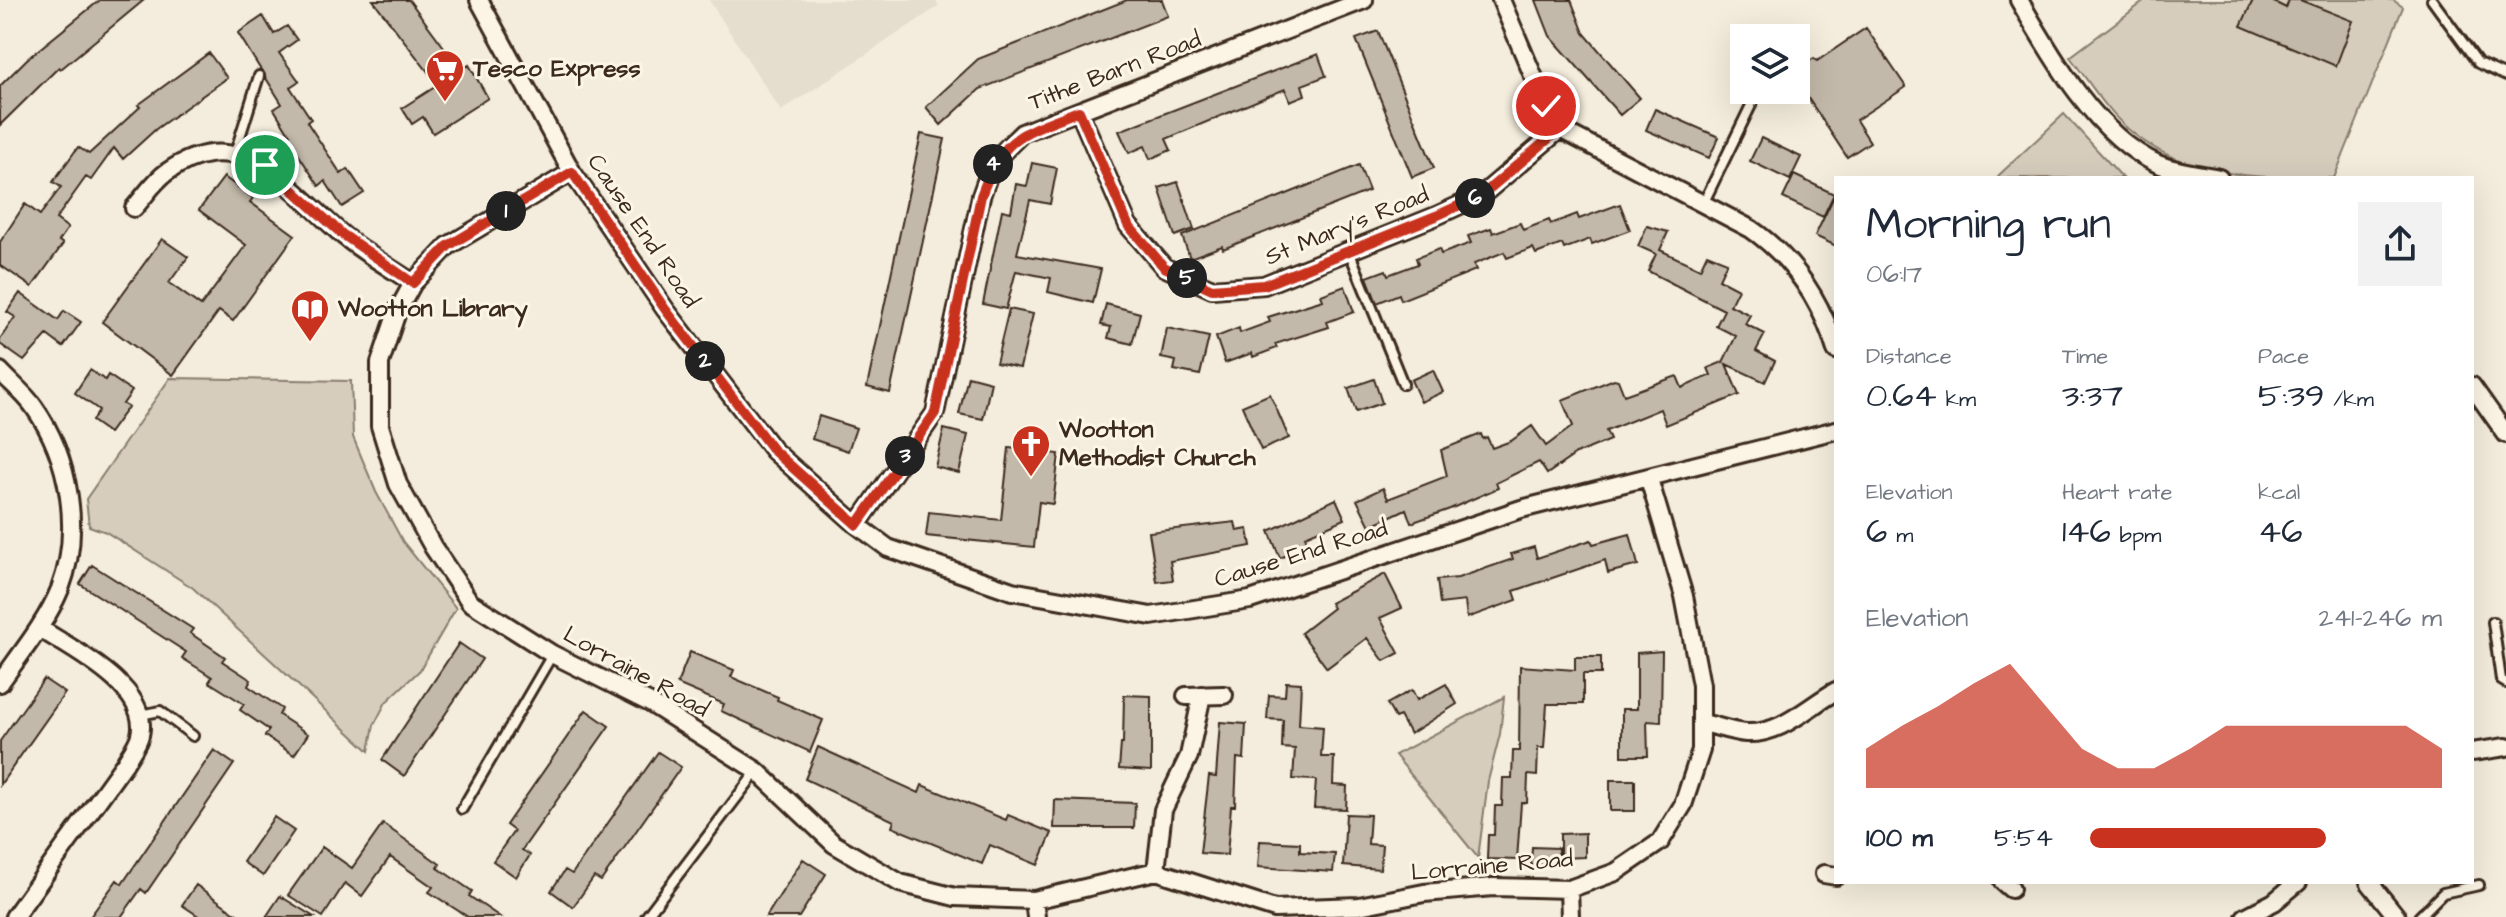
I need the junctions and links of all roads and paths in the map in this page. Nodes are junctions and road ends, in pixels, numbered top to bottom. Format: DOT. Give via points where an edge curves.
graph roads {
  1 [pos="479,0"];
  2 [pos="1364,0"];
  3 [pos="1501,0"];
  4 [pos="2019,0"];
  5 [pos="2432,0"];
  6 [pos="259,76"];
  7 [pos="2506,76"];
  8 [pos="1752,104"];
  9 [pos="1079,111"];
  10 [pos="1560,129"];
  11 [pos="235,153"];
  12 [pos="572,172"];
  13 [pos="2158,172"];
  14 [pos="2199,176"];
  15 [pos="1703,205"];
  16 [pos="134,208"];
  17 [pos="1349,251"];
  18 [pos="413,283"];
  19 [pos="1834,344"];
  20 [pos="0,371"];
  21 [pos="1403,384"];
  22 [pos="2474,389"];
  23 [pos="1834,431"];
  24 [pos="2506,434"];
  25 [pos="1649,479"];
  26 [pos="857,525"];
  27 [pos="2493,622"];
  28 [pos="39,628"];
  29 [pos="552,654"];
  30 [pos="0,683"];
  31 [pos="2506,683"];
  32 [pos="1834,692"];
  33 [pos="1224,695"];
  34 [pos="140,715"];
  35 [pos="1703,723"];
  36 [pos="193,736"];
  37 [pos="2506,747"];
  38 [pos="2474,752"];
  39 [pos="757,771"];
  40 [pos="462,809"];
  41 [pos="1156,871"];
  42 [pos="2296,884"];
  43 [pos="2371,884"];
  44 [pos="2479,885"];
  45 [pos="1569,889"];
  46 [pos="1034,900"];
  47 [pos="1275,913"];
  48 [pos="14,917"];
  49 [pos="646,917"];
  50 [pos="1036,917"];
  51 [pos="1570,917"];
  52 [pos="2245,917"];
  53 [pos="2397,917"];
  54 [pos="2419,917"];
  1 -- 12 [label="street, Cause End Road"];
  2 -- 9 [label="street, Tithe Barn Road"];
  3 -- 10 [label="street"];
  4 -- 13 [label="street" via="2104,124"];
  5 -- 7 [label="lane" via="2478,63"];
  6 -- 11 [label="lane"];
  8 -- 15 [label="lane"];
  9 -- 17 [label="street, St Mary's Road" via="1128,225 1164,267 1212,289 1264,285"];
  9 -- 26 [label="street, Tithe Barn Road" via="1022,133 993,162 981,196 935,413"];
  10 -- 15 [label="street"];
  10 -- 17 [label="street, St Mary's Road" via="1482,195"];
  11 -- 16 [label="street" via="199,155 165,173"];
  11 -- 18 [label="street" via="265,165 342,234"];
  12 -- 18 [label="street, Lorraine Road" via="448,246"];
  12 -- 26 [label="street, Cause End Road" via="665,309 773,450"];
  13 -- 14 [label="street"];
  15 -- 19 [label="street" via="1778,248 1800,274"];
  17 -- 21 [label="lane"];
  18 -- 29 [label="street, Lorraine Road" via="380,363 380,426 398,484 470,602"];
  20 -- 28 [label="street" via="33,405 56,445 71,507 70,549 60,589"];
  22 -- 24 [label="street"];
  23 -- 25 [label="street, Cause End Road"];
  25 -- 26 [label="street, Cause End Road" via="1521,509 1250,600 1151,616 1012,591 888,548"];
  25 -- 35 [label="street, Lorraine Road" via="1684,596"];
  27 -- 31 [label="lane" via="2501,680"];
  28 -- 30 [label="street"];
  28 -- 34 [label="street" via="101,668 135,701"];
  29 -- 39 [label="street, Lorraine Road" via="651,704"];
  29 -- 40 [label="lane"];
  32 -- 35 [label="street" via="1767,731 1746,733"];
  33 -- 41 [label="street" via="1194,696 1189,756 1163,810"];
  34 -- 36 [label="lane" via="160,711"];
  34 -- 48 [label="street" via="140,736 125,763"];
  35 -- 45 [label="street, Lorraine Road" via="1701,750 1683,805 1660,842 1616,872"];
  37 -- 38 [label="street"];
  39 -- 46 [label="street, Lorraine Road" via="834,844 900,883 955,897"];
  39 -- 49 [label="lane"];
  41 -- 46 [label="street, Lorraine Road"];
  41 -- 47 [label="street, Lorraine Road"];
  42 -- 52 [label="street"];
  43 -- 53 [label="street"];
  44 -- 54 [label="lane" via="2443,893"];
  45 -- 47 [label="street, Lorraine Road" via="1493,887"];
  45 -- 51 [label="street"];
  46 -- 50 [label="street"];
}
